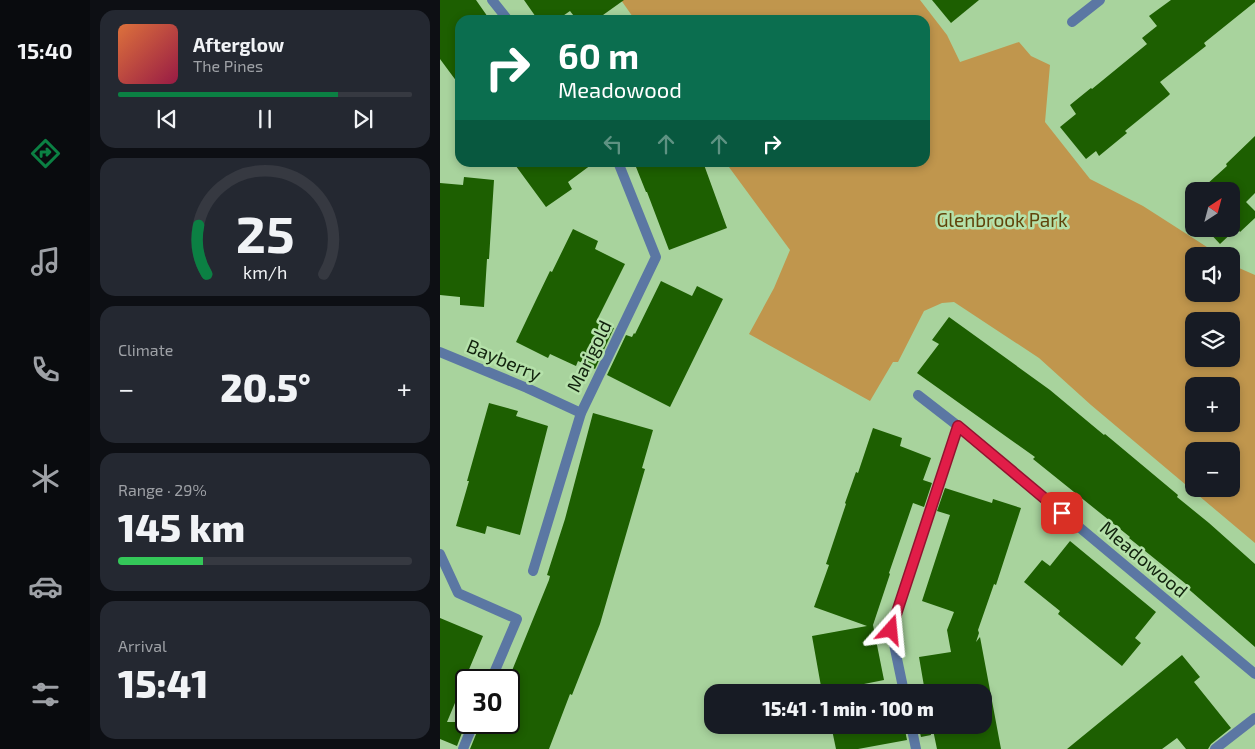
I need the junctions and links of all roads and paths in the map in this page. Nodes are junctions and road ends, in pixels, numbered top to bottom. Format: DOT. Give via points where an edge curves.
graph roads {
  1 [pos="492,0"];
  2 [pos="1100,0"];
  3 [pos="504,15"];
  4 [pos="1072,22"];
  5 [pos="620,167"];
  6 [pos="440,352"];
  7 [pos="918,395"];
  8 [pos="581,412"];
  9 [pos="958,426"];
  10 [pos="440,554"];
  11 [pos="533,571"];
  12 [pos="497,669"];
  13 [pos="1255,674"];
  14 [pos="902,684"];
  15 [pos="1255,718"];
  16 [pos="469,734"];
  17 [pos="913,734"];
  18 [pos="463,749"];
  19 [pos="916,749"];
  20 [pos="1215,749"];
  1 -- 3 [label="street"];
  2 -- 4 [label="street"];
  5 -- 8 [label="street, Marigold" via="656,257"];
  6 -- 8 [label="street, Bayberry"];
  7 -- 9 [label="street, Meadowood"];
  8 -- 11 [label="street, Marigold"];
  9 -- 13 [label="street, Meadowood"];
  9 -- 14 [label="street" via="891,630"];
  10 -- 12 [label="street" via="458,593 517,619"];
  15 -- 20 [label="street"];
  16 -- 18 [label="street"];
  17 -- 19 [label="street"];
}
